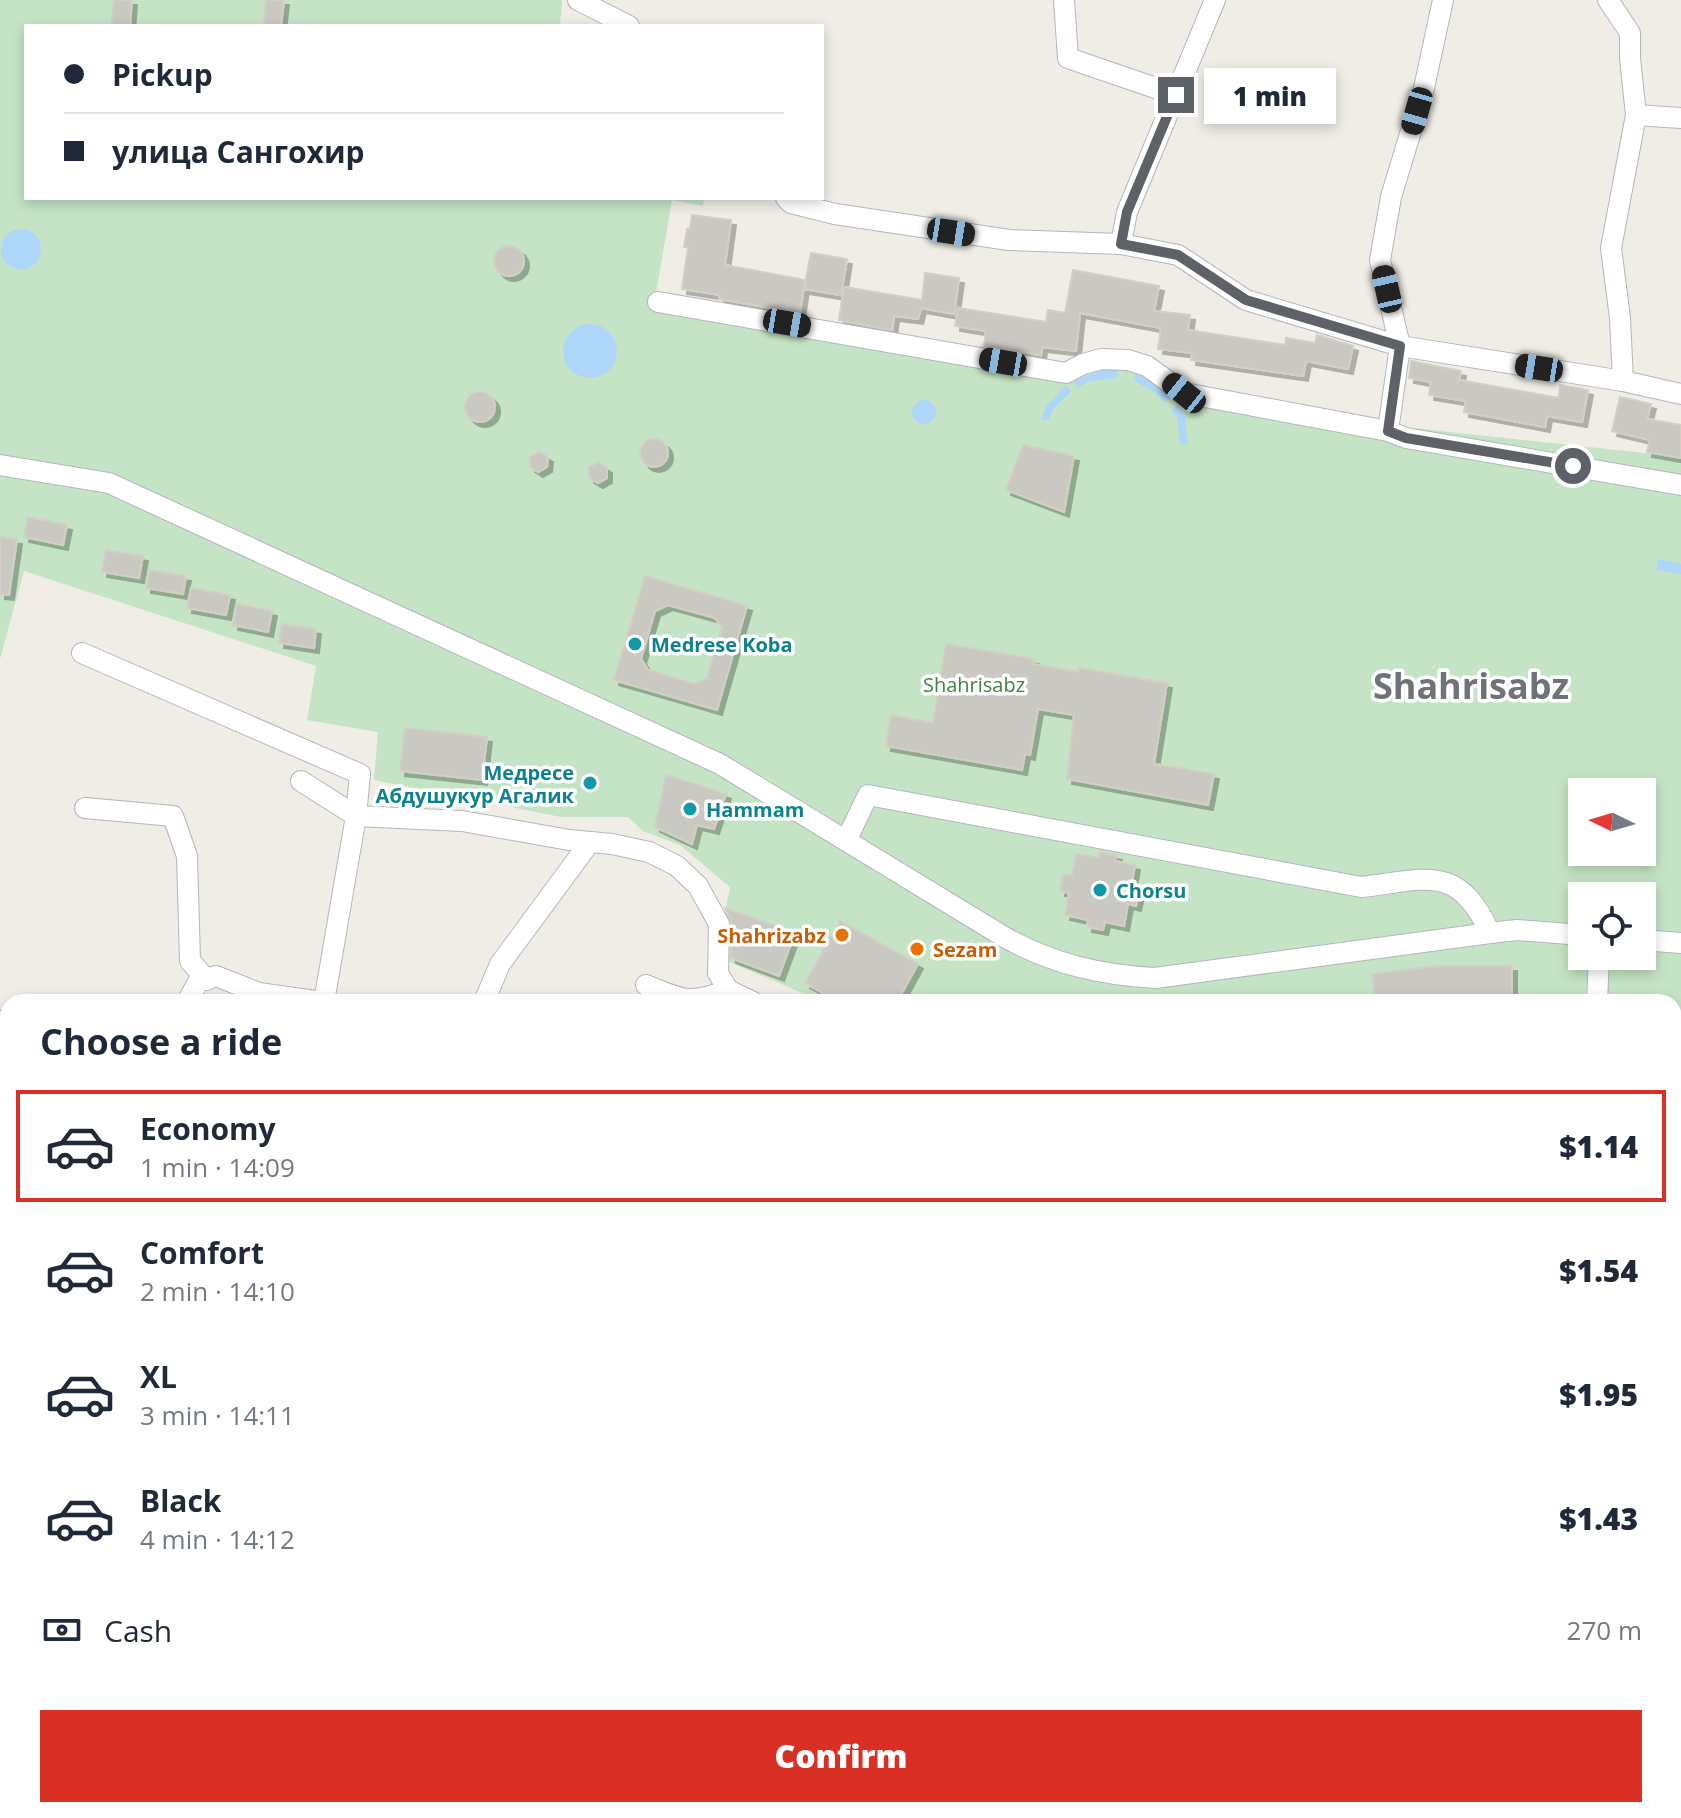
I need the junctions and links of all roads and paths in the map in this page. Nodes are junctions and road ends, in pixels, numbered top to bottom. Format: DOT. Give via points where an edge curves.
graph roads {
  1 [pos="578,0"];
  2 [pos="1064,0"];
  3 [pos="1215,0"];
  4 [pos="1443,0"];
  5 [pos="1608,0"];
  6 [pos="625,24"];
  7 [pos="1176,95"];
  8 [pos="1636,115"];
  9 [pos="1681,118"];
  10 [pos="788,200"];
  11 [pos="1121,244"];
  12 [pos="658,302"];
  13 [pos="1400,346"];
  14 [pos="1623,381"];
  15 [pos="1681,394"];
  16 [pos="1388,431"];
  17 [pos="0,465"];
  18 [pos="1681,485"];
  19 [pos="82,653"];
  20 [pos="301,781"];
  21 [pos="85,808"];
  22 [pos="356,816"];
  23 [pos="847,839"];
  24 [pos="590,842"];
  25 [pos="1490,933"];
  26 [pos="1568,934"];
  27 [pos="1656,941"];
  28 [pos="1681,943"];
  29 [pos="1598,970"];
  30 [pos="207,980"];
  31 [pos="646,985"];
  32 [pos="728,990"];
  33 [pos="191,994"];
  34 [pos="266,994"];
  35 [pos="324,994"];
  36 [pos="487,994"];
  37 [pos="667,994"];
  38 [pos="718,994"];
  39 [pos="736,994"];
  40 [pos="1597,994"];
  1 -- 6 [label="street"];
  2 -- 7 [label="street" via="1068,58"];
  3 -- 7 [label="street"];
  4 -- 13 [label="street" via="1424,88 1391,197 1380,260"];
  5 -- 8 [label="street" via="1630,33"];
  7 -- 11 [label="street" via="1127,212"];
  8 -- 9 [label="street"];
  8 -- 14 [label="street" via="1611,248"];
  10 -- 11 [label="street" via="835,214 1009,240"];
  11 -- 13 [label="street" via="1178,255 1246,300"];
  12 -- 16 [label="street" via="1066,373 1101,359 1128,360 1147,366 1184,393"];
  13 -- 14 [label="street"];
  13 -- 16 [label="street"];
  14 -- 15 [label="street"];
  16 -- 18 [label="street"];
  17 -- 23 [label="street" via="109,483 720,764"];
  19 -- 22 [label="street" via="360,774"];
  20 -- 22 [label="street"];
  21 -- 30 [label="street" via="173,816 187,856 190,961"];
  22 -- 24 [label="street" via="462,821"];
  22 -- 35 [label="street"];
  23 -- 25 [label="street" via="1034,954 1116,975 1155,978"];
  23 -- 25 [label="street" via="868,795 1361,887 1441,879 1457,887"];
  24 -- 32 [label="street" via="649,852 677,866 698,886 719,924 718,973"];
  24 -- 36 [label="street" via="500,964"];
  25 -- 26 [label="street"];
  27 -- 28 [label="street"];
  29 -- 40 [label="street"];
  30 -- 33 [label="street" via="198,982"];
  30 -- 34 [label="street" via="216,976"];
  31 -- 37 [label="street"];
  32 -- 38 [label="street"];
  32 -- 39 [label="street"];
}
